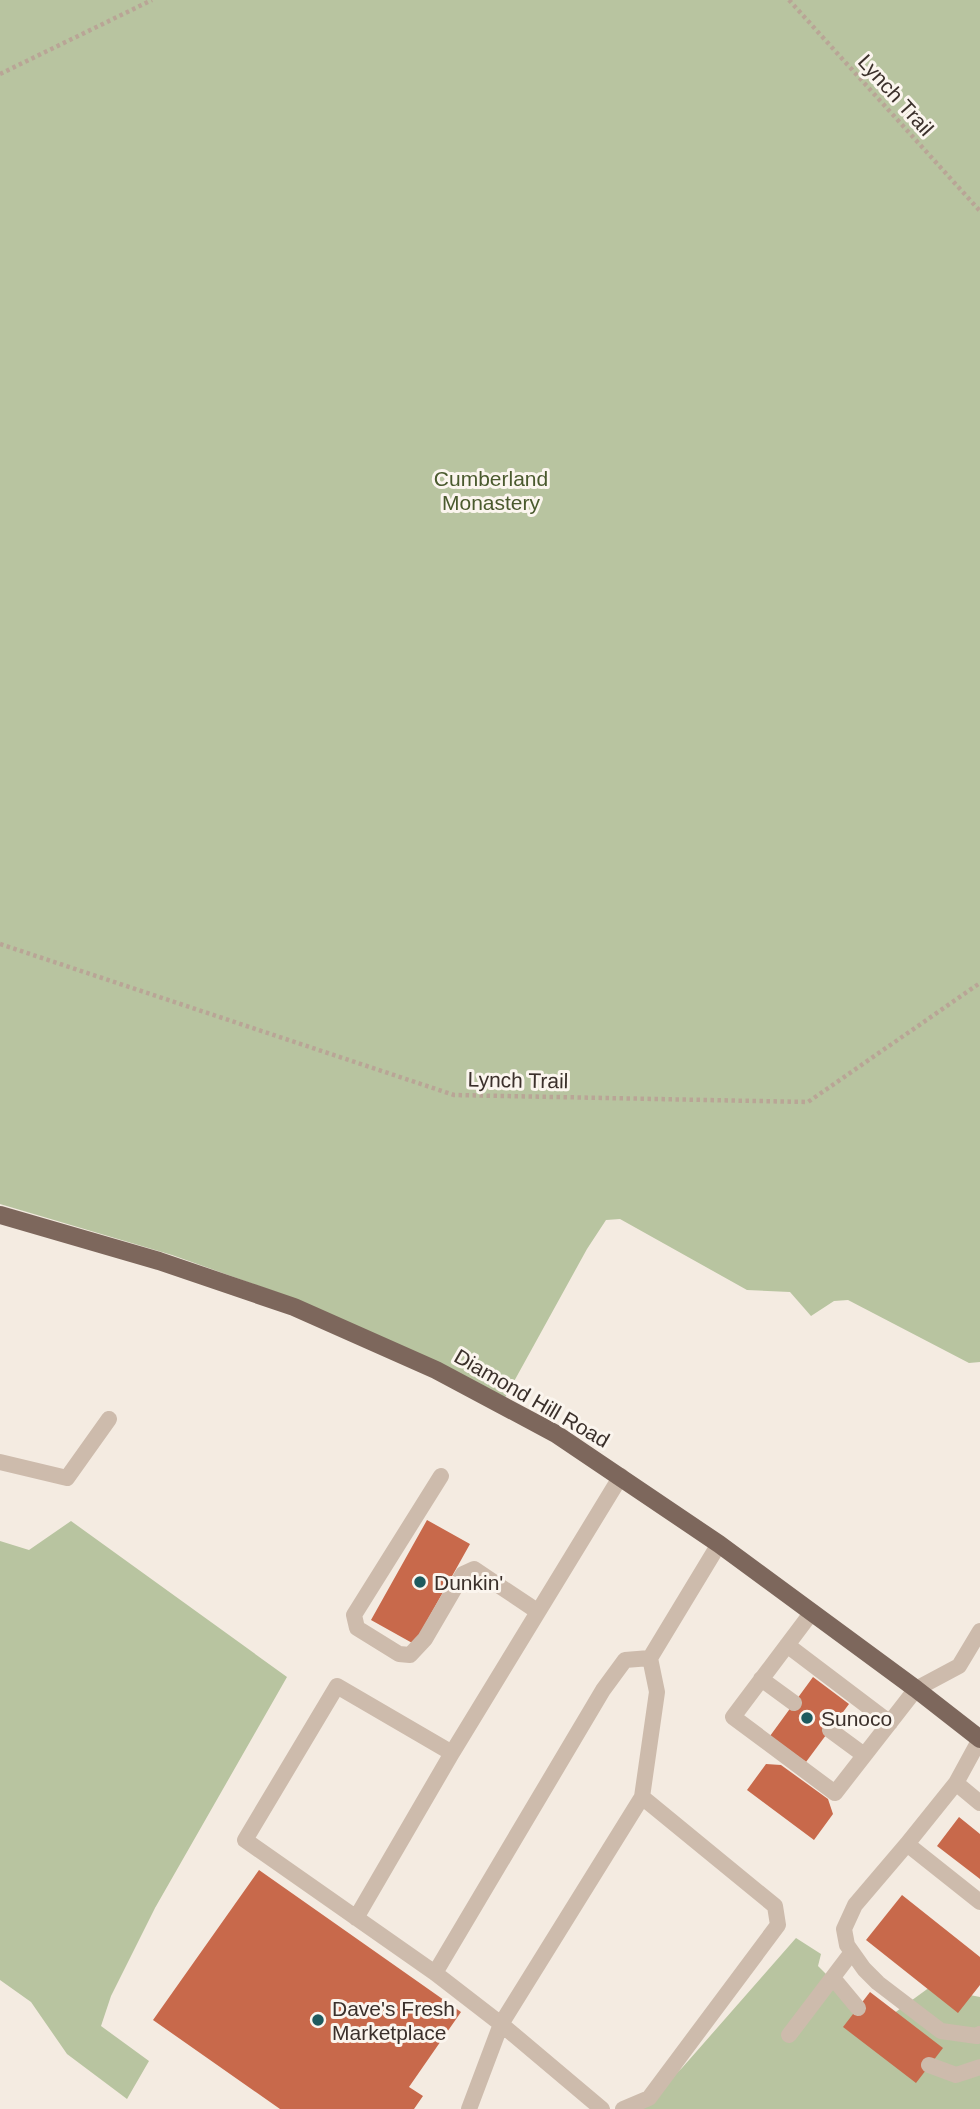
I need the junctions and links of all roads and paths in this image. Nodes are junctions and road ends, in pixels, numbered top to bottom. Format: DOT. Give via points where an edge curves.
graph roads {
  1 [pos="152,0"];
  2 [pos="789,0"];
  3 [pos="0,74"];
  4 [pos="980,211"];
  5 [pos="0,944"];
  6 [pos="980,984"];
  7 [pos="0,1215"];
  8 [pos="109,1419"];
  9 [pos="0,1462"];
  10 [pos="441,1476"];
  11 [pos="621,1476"];
  12 [pos="719,1544"];
  13 [pos="537,1611"];
  14 [pos="812,1612"];
  15 [pos="980,1631"];
  16 [pos="787,1645"];
  17 [pos="650,1658"];
  18 [pos="761,1679"];
  19 [pos="916,1689"];
  20 [pos="794,1703"];
  21 [pos="890,1723"];
  22 [pos="830,1730"];
  23 [pos="980,1739"];
  24 [pos="452,1753"];
  25 [pos="864,1755"];
  26 [pos="956,1783"];
  27 [pos="642,1797"];
  28 [pos="980,1803"];
  29 [pos="908,1844"];
  30 [pos="964,1866"];
  31 [pos="953,1880"];
  32 [pos="980,1902"];
  33 [pos="356,1918"];
  34 [pos="852,1952"];
  35 [pos="435,1973"];
  36 [pos="833,1978"];
  37 [pos="858,2008"];
  38 [pos="501,2024"];
  39 [pos="980,2034"];
  40 [pos="789,2035"];
  41 [pos="929,2065"];
  42 [pos="980,2067"];
  43 [pos="469,2109"];
  44 [pos="602,2109"];
  45 [pos="623,2109"];
  1 -- 3 [label="path"];
  2 -- 4 [label="path, Lynch Trail"];
  5 -- 6 [label="path, Lynch Trail" via="454,1095 808,1102"];
  7 -- 11 [label="main road, Diamond Hill Road" via="159,1261 312,1315 436,1370 555,1434"];
  8 -- 9 [label="lane" via="67,1478"];
  10 -- 13 [label="lane" via="354,1615 357,1628 399,1654 410,1655 425,1639 463,1573 474,1569"];
  11 -- 12 [label="main road, Diamond Hill Road"];
  11 -- 13 [label="lane"];
  12 -- 14 [label="main road, Diamond Hill Road"];
  12 -- 17 [label="lane"];
  13 -- 24 [label="lane"];
  14 -- 16 [label="lane"];
  14 -- 19 [label="main road, Diamond Hill Road"];
  15 -- 19 [label="lane" via="959,1666"];
  16 -- 18 [label="lane"];
  16 -- 21 [label="lane"];
  17 -- 27 [label="lane" via="657,1692"];
  17 -- 35 [label="lane" via="625,1660 603,1690"];
  18 -- 20 [label="lane"];
  18 -- 25 [label="lane" via="733,1717 835,1793"];
  19 -- 21 [label="lane"];
  19 -- 23 [label="main road, Diamond Hill Road"];
  21 -- 25 [label="lane"];
  22 -- 25 [label="lane"];
  23 -- 26 [label="lane"];
  24 -- 33 [label="lane"];
  24 -- 33 [label="lane" via="337,1686 245,1840"];
  26 -- 28 [label="lane"];
  26 -- 29 [label="lane"];
  27 -- 38 [label="lane"];
  27 -- 45 [label="lane" via="775,1906 778,1924 649,2098"];
  29 -- 31 [label="lane"];
  29 -- 34 [label="lane" via="855,1905 844,1929"];
  30 -- 31 [label="lane"];
  31 -- 32 [label="lane"];
  33 -- 35 [label="lane"];
  34 -- 36 [label="lane"];
  34 -- 39 [label="lane" via="878,1983 941,2031"];
  35 -- 38 [label="lane"];
  36 -- 37 [label="lane"];
  36 -- 40 [label="lane"];
  38 -- 43 [label="lane"];
  38 -- 44 [label="lane"];
  41 -- 42 [label="lane" via="956,2075"];
}
